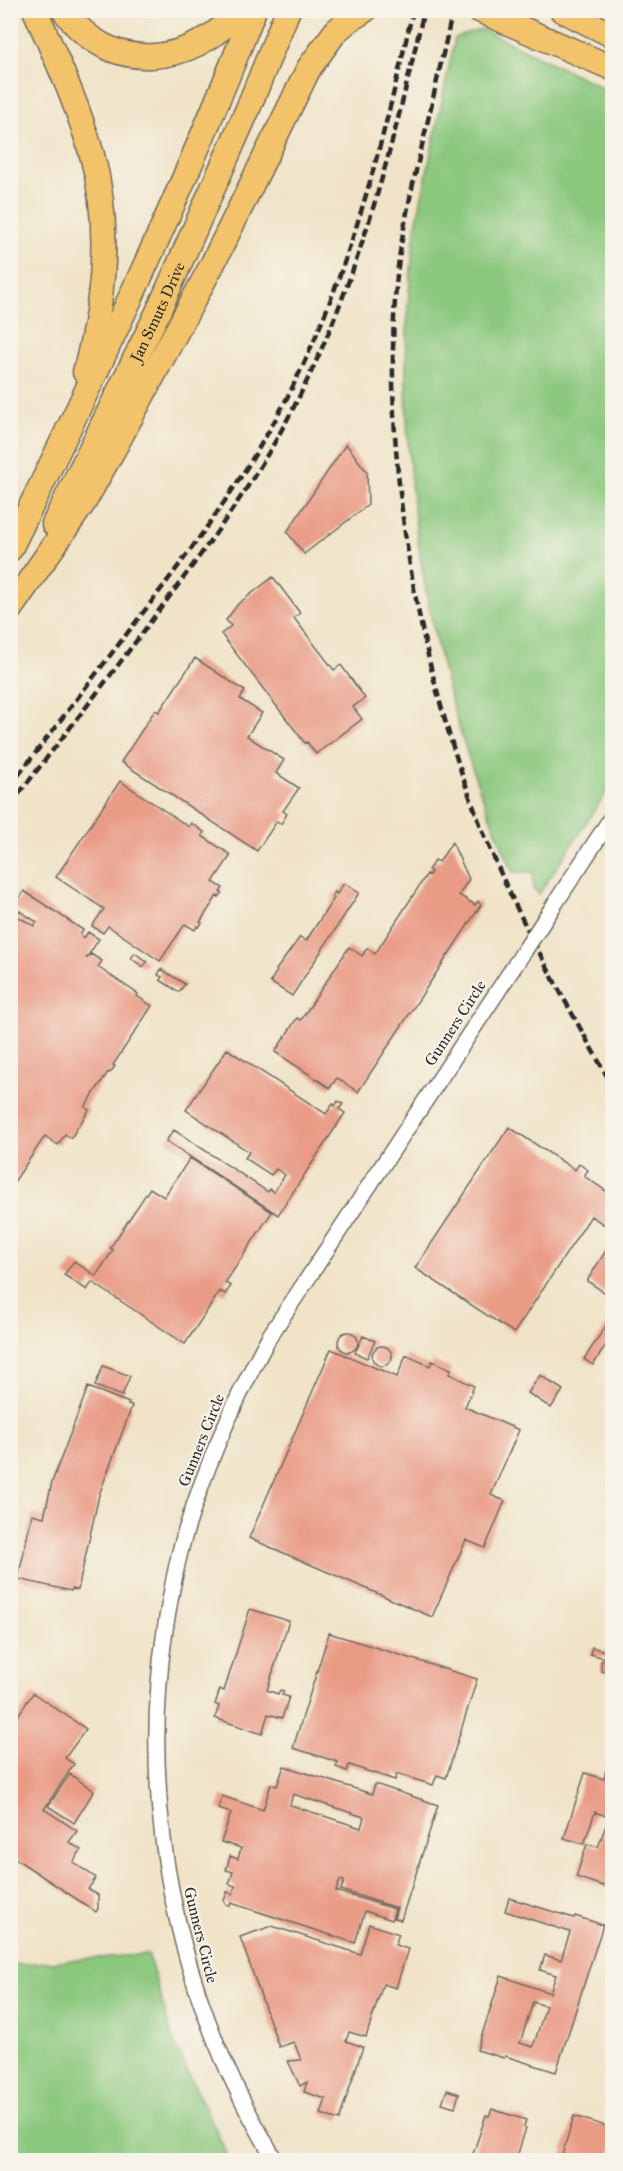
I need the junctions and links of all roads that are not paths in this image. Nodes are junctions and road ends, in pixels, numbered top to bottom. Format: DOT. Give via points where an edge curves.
graph roads {
  1 [pos="34,10"];
  2 [pos="64,10"];
  3 [pos="240,10"];
  4 [pos="254,10"];
  5 [pos="288,10"];
  6 [pos="365,10"];
  7 [pos="479,10"];
  8 [pos="514,10"];
  9 [pos="562,10"];
  10 [pos="573,10"];
  11 [pos="612,34"];
  12 [pos="612,66"];
  13 [pos="69,429"];
  14 [pos="10,549"];
  15 [pos="10,607"];
  16 [pos="612,817"];
  17 [pos="275,2160"];
  1 -- 13 [label="main road" via="85,130 103,214 104,255 97,324"];
  2 -- 3 [label="main road" via="99,43 127,54 154,57 172,55 202,42"];
  4 -- 13 [label="main road, Jan Smuts Drive" via="218,102"];
  5 -- 15 [label="main road, Jan Smuts Drive" via="158,312"];
  6 -- 15 [label="main road" via="336,31 309,68 212,265 117,443 84,502"];
  7 -- 12 [label="main road"];
  8 -- 12 [label="main road"];
  9 -- 11 [label="main road"];
  10 -- 11 [label="main road"];
  13 -- 14 [label="main road, Jan Smuts Drive"];
  16 -- 17 [label="street, Gunners Circle, bridge" via="269,1337 220,1436 189,1519 174,1578 157,1708 157,1791 168,1880 184,1949 211,2030 249,2115"];
}
